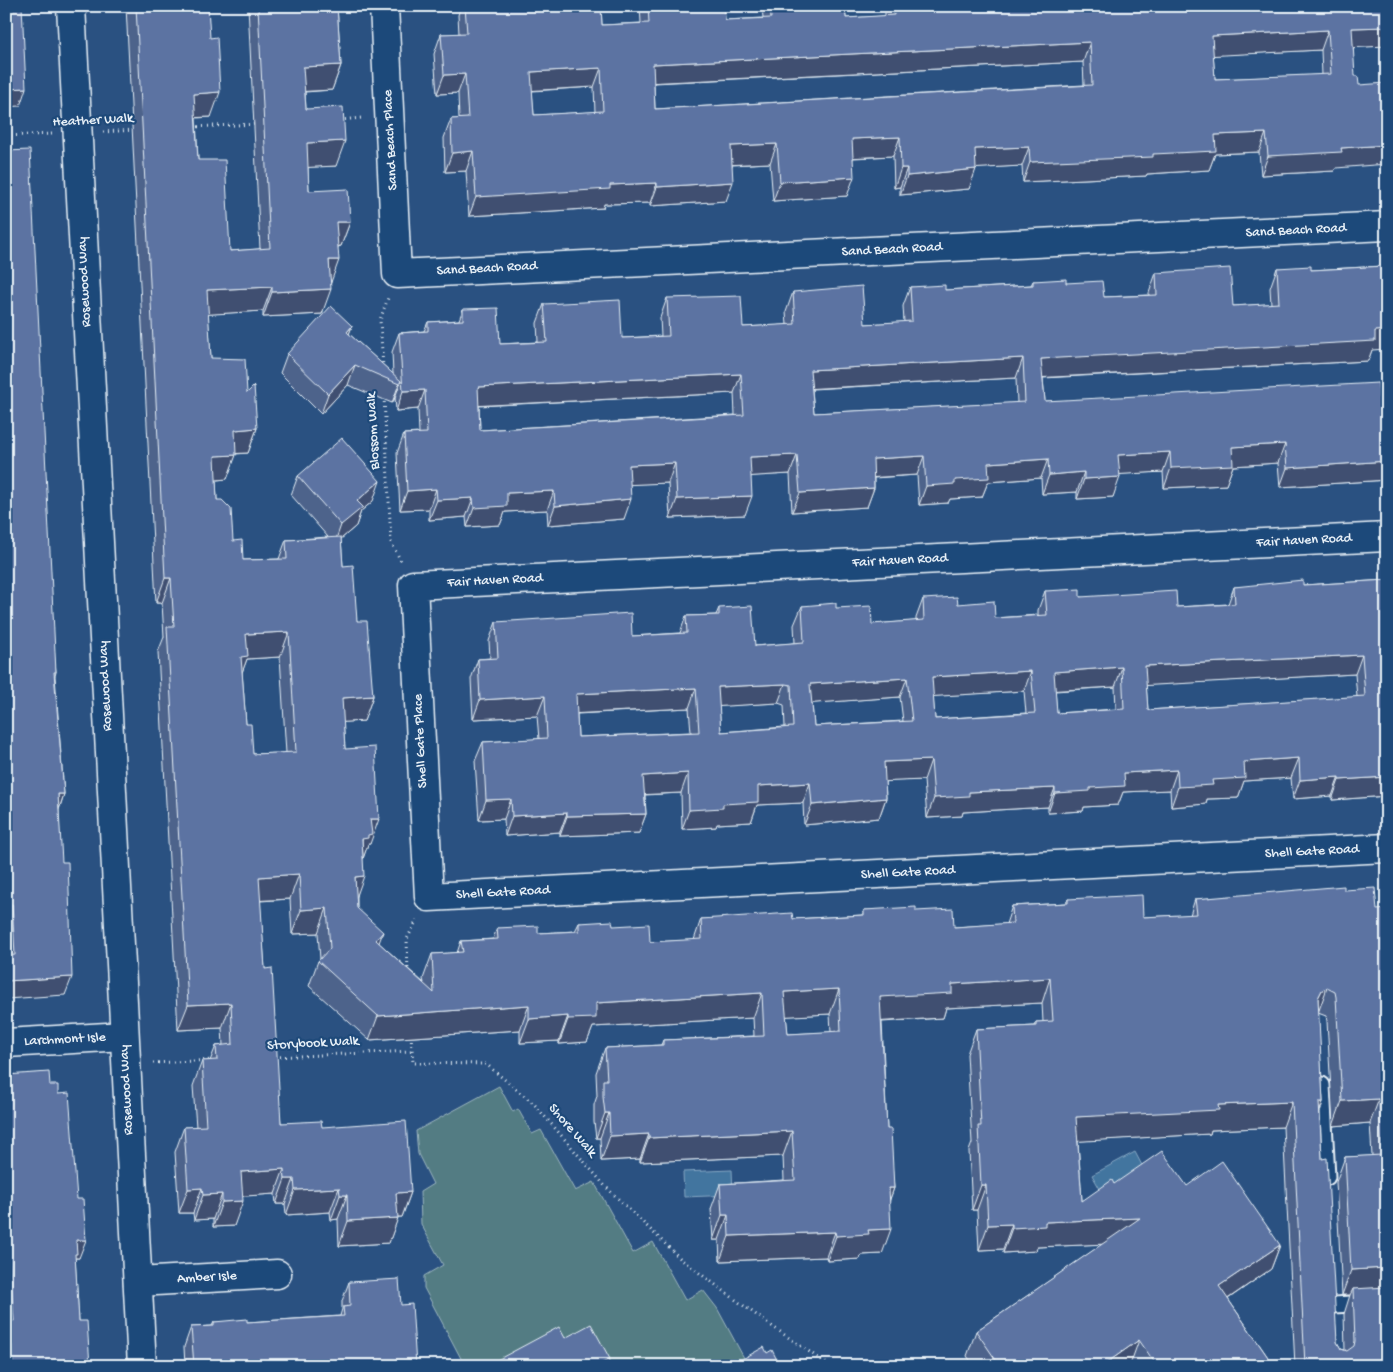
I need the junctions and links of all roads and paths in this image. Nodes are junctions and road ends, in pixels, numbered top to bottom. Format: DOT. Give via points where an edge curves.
graph roads {
  1 [pos="71,6"];
  2 [pos="384,6"];
  3 [pos="390,117"];
  4 [pos="332,120"];
  5 [pos="262,124"];
  6 [pos="192,127"];
  7 [pos="142,130"];
  8 [pos="78,134"];
  9 [pos="6,136"];
  10 [pos="1387,226"];
  11 [pos="396,274"];
  12 [pos="383,378"];
  13 [pos="384,388"];
  14 [pos="1387,537"];
  15 [pos="413,585"];
  16 [pos="1387,848"];
  17 [pos="428,897"];
  18 [pos="408,977"];
  19 [pos="411,1032"];
  20 [pos="124,1036"];
  21 [pos="6,1043"];
  22 [pos="412,1051"];
  23 [pos="266,1058"];
  24 [pos="218,1060"];
  25 [pos="125,1065"];
  26 [pos="1321,1071"];
  27 [pos="1327,1188"];
  28 [pos="277,1274"];
  29 [pos="138,1282"];
  30 [pos="1332,1286"];
  31 [pos="1387,1302"];
  32 [pos="1334,1306"];
  33 [pos="1334,1323"];
  34 [pos="142,1366"];
  35 [pos="830,1366"];
  1 -- 8 [label="street, Rosewood Way"];
  2 -- 3 [label="street, Sand Beach Place"];
  3 -- 4 [label="path"];
  3 -- 11 [label="street, Sand Beach Place"];
  5 -- 6 [label="path"];
  7 -- 8 [label="path, Heather Walk"];
  8 -- 9 [label="path, Heather Walk"];
  8 -- 20 [label="street, Rosewood Way"];
  10 -- 11 [label="street, Sand Beach Road"];
  11 -- 12 [label="path, Blossom Walk" via="380,320"];
  13 -- 15 [label="path, Blossom Walk" via="391,542"];
  14 -- 15 [label="street, Fair Haven Road"];
  15 -- 17 [label="street, Shell Gate Place"];
  16 -- 17 [label="street, Shell Gate Road"];
  17 -- 18 [label="path" via="407,940"];
  19 -- 22 [label="path"];
  20 -- 21 [label="street, Larchmont Isle"];
  20 -- 25 [label="street, Rosewood Way"];
  22 -- 23 [label="path, Storybook Walk"];
  22 -- 35 [label="path, Shore Walk" via="412,1063 486,1064 534,1104 606,1186 682,1260"];
  24 -- 25 [label="path"];
  25 -- 29 [label="street, Rosewood Way"];
  26 -- 27 [label="lane"];
  28 -- 29 [label="street, Amber Isle"];
  29 -- 34 [label="street, Rosewood Way"];
  30 -- 32 [label="lane"];
  31 -- 32 [label="lane"];
  32 -- 33 [label="lane"];
}
